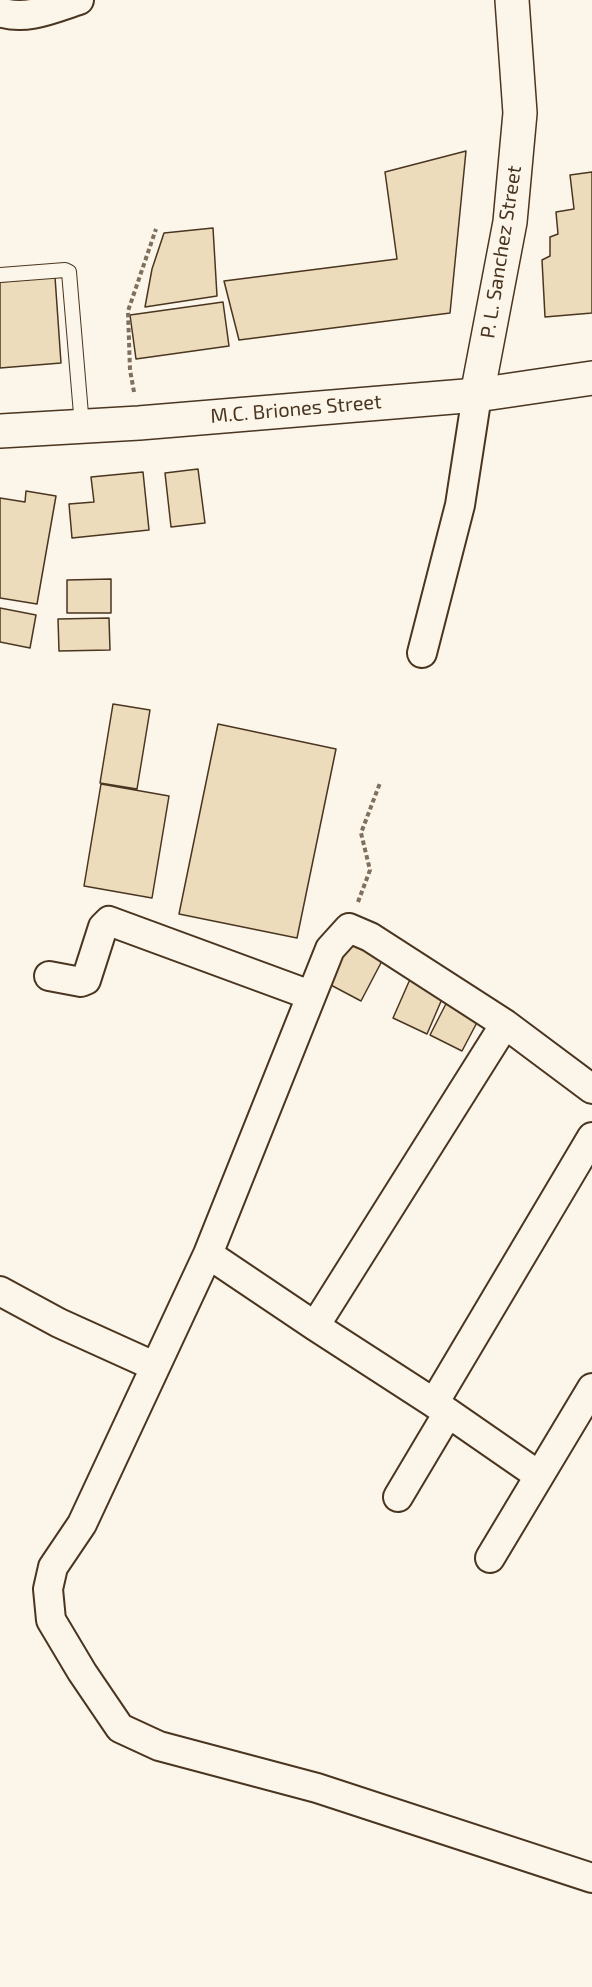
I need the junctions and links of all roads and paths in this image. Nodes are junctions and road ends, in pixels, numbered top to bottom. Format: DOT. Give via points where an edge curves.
graph roads {
  1 [pos="79,0"];
  2 [pos="512,0"];
  3 [pos="0,12"];
  4 [pos="156,229"];
  5 [pos="0,275"];
  6 [pos="592,378"];
  7 [pos="477,395"];
  8 [pos="139,423"];
  9 [pos="82,426"];
  10 [pos="0,431"];
  11 [pos="422,653"];
  12 [pos="380,783"];
  13 [pos="349,928"];
  14 [pos="49,976"];
  15 [pos="310,995"];
  16 [pos="504,1024"];
  17 [pos="592,1089"];
  18 [pos="592,1137"];
  19 [pos="208,1254"];
  20 [pos="0,1291"];
  21 [pos="315,1326"];
  22 [pos="154,1366"];
  23 [pos="588,1404"];
  24 [pos="441,1408"];
  25 [pos="538,1475"];
  26 [pos="398,1497"];
  27 [pos="490,1558"];
  28 [pos="592,1878"];
  1 -- 3 [label="street" via="31,15"];
  2 -- 7 [label="main road, P. L. Sanchez Street" via="519,124 510,222"];
  4 -- 8 [label="path" via="128,311 130,370"];
  5 -- 9 [label="lane" via="69,272"];
  6 -- 7 [label="main road, M.C. Briones Street"];
  7 -- 8 [label="main road, M.C. Briones Street"];
  7 -- 11 [label="street" via="460,505"];
  8 -- 9 [label="main road, M.C. Briones Street"];
  9 -- 10 [label="main road, M.C. Briones Street"];
  12 -- 13 [label="path" via="361,833 370,870"];
  13 -- 15 [label="street" via="330,949"];
  13 -- 16 [label="street"];
  14 -- 15 [label="street" via="86,980 103,927 109,921"];
  15 -- 19 [label="street"];
  16 -- 17 [label="street"];
  16 -- 21 [label="street"];
  18 -- 24 [label="street"];
  19 -- 21 [label="street"];
  19 -- 22 [label="street"];
  20 -- 22 [label="street"];
  21 -- 24 [label="street"];
  22 -- 28 [label="street" via="82,1524 53,1567 48,1589 51,1620 120,1728 159,1746 317,1788"];
  23 -- 25 [label="street"];
  24 -- 25 [label="street"];
  24 -- 26 [label="street"];
  25 -- 27 [label="street"];
}
